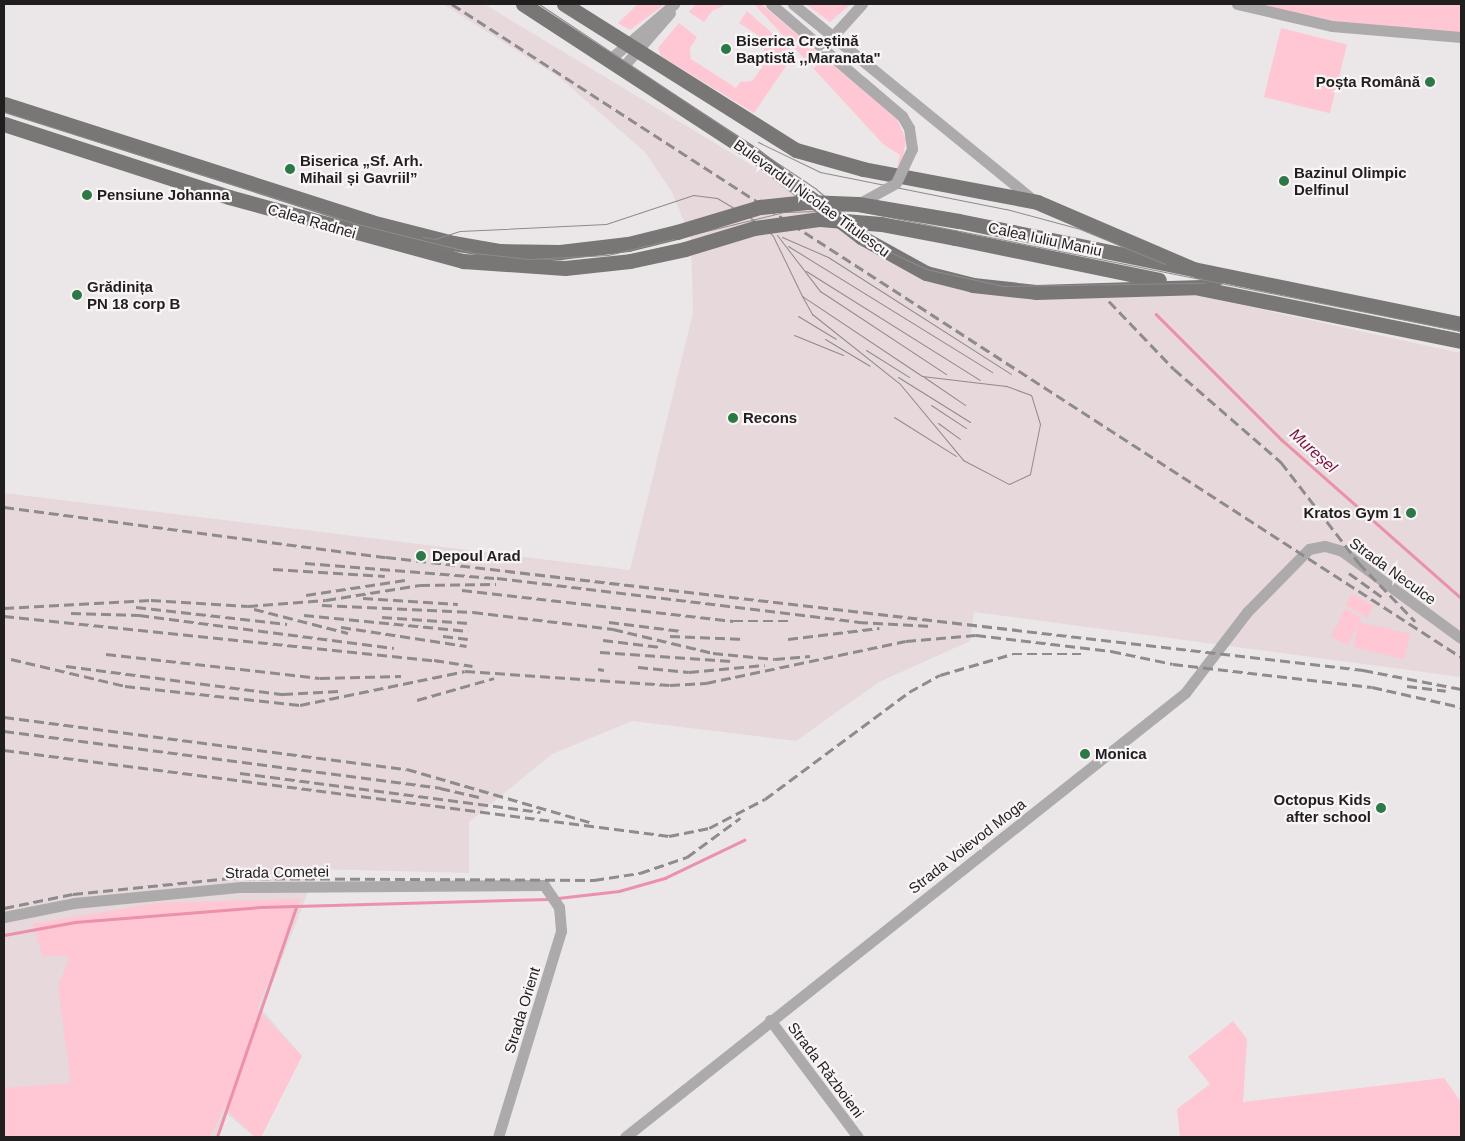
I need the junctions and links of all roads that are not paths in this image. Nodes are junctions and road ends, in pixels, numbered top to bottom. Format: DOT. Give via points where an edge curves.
graph roads {
  1 [pos="523,4"];
  2 [pos="564,4"];
  3 [pos="674,4"];
  4 [pos="679,4"];
  5 [pos="771,4"];
  6 [pos="793,4"];
  7 [pos="862,4"];
  8 [pos="1237,4"];
  9 [pos="833,36"];
  10 [pos="1461,37"];
  11 [pos="630,47"];
  12 [pos="615,64"];
  13 [pos="4,104"];
  14 [pos="4,124"];
  15 [pos="1037,202"];
  16 [pos="858,204"];
  17 [pos="628,244"];
  18 [pos="630,262"];
  19 [pos="1198,271"];
  20 [pos="1220,275"];
  21 [pos="1195,288"];
  22 [pos="1461,324"];
  23 [pos="1461,341"];
  24 [pos="1302,553"];
  25 [pos="1461,638"];
  26 [pos="552,891"];
  27 [pos="4,918"];
  28 [pos="770,1020"];
  29 [pos="498,1137"];
  30 [pos="625,1137"];
  31 [pos="858,1137"];
  1 -- 12 [label="main road, Bulevardul Nicolae Titulescu"];
  2 -- 11 [label="main road, Bulevardul Nicolae Titulescu"];
  3 -- 11 [label="street"];
  4 -- 11 [label="street"];
  5 -- 16 [label="street, bridge" via="902,116 909,128 912,149 896,183"];
  6 -- 9 [label="street"];
  7 -- 9 [label="street"];
  8 -- 10 [label="street" via="1332,26"];
  9 -- 15 [label="street"];
  11 -- 12 [label="street"];
  11 -- 15 [label="main road, Bulevardul Nicolae Titulescu" via="796,150 863,169"];
  12 -- 21 [label="main road, Bulevardul Nicolae Titulescu" via="753,154 871,244 926,273 1020,292"];
  13 -- 17 [label="main road, Calea Radnei" via="444,241 530,252"];
  14 -- 18 [label="main road, Calea Radnei" via="229,197 434,256 536,268"];
  15 -- 19 [label="main road, Bulevardul Nicolae Titulescu"];
  16 -- 17 [label="main road, Calea Iuliu Maniu, bridge" via="760,207"];
  16 -- 19 [label="main road, Calea Iuliu Maniu, bridge" via="959,221"];
  18 -- 21 [label="main road, Calea Iuliu Maniu, bridge" via="754,228 820,219 881,224"];
  19 -- 20 [label="main road, Calea Iuliu Maniu"];
  20 -- 21 [label="main road, Bulevardul Nicolae Titulescu" via="1212,284"];
  20 -- 22 [label="main road, Calea Iuliu Maniu"];
  21 -- 23 [label="main road, Calea Iuliu Maniu"];
  24 -- 25 [label="street, Strada Neculce" via="1319,546 1342,551"];
  24 -- 28 [label="street, Strada Voievod Moga" via="1247,612 1185,693"];
  26 -- 27 [label="street, Strada Cometei" via="544,885 242,887 74,903"];
  26 -- 29 [label="street, Strada Orient" via="559,908 561,931"];
  28 -- 30 [label="street, Strada Voievod Moga"];
  28 -- 31 [label="street, Strada Războieni"];
}
